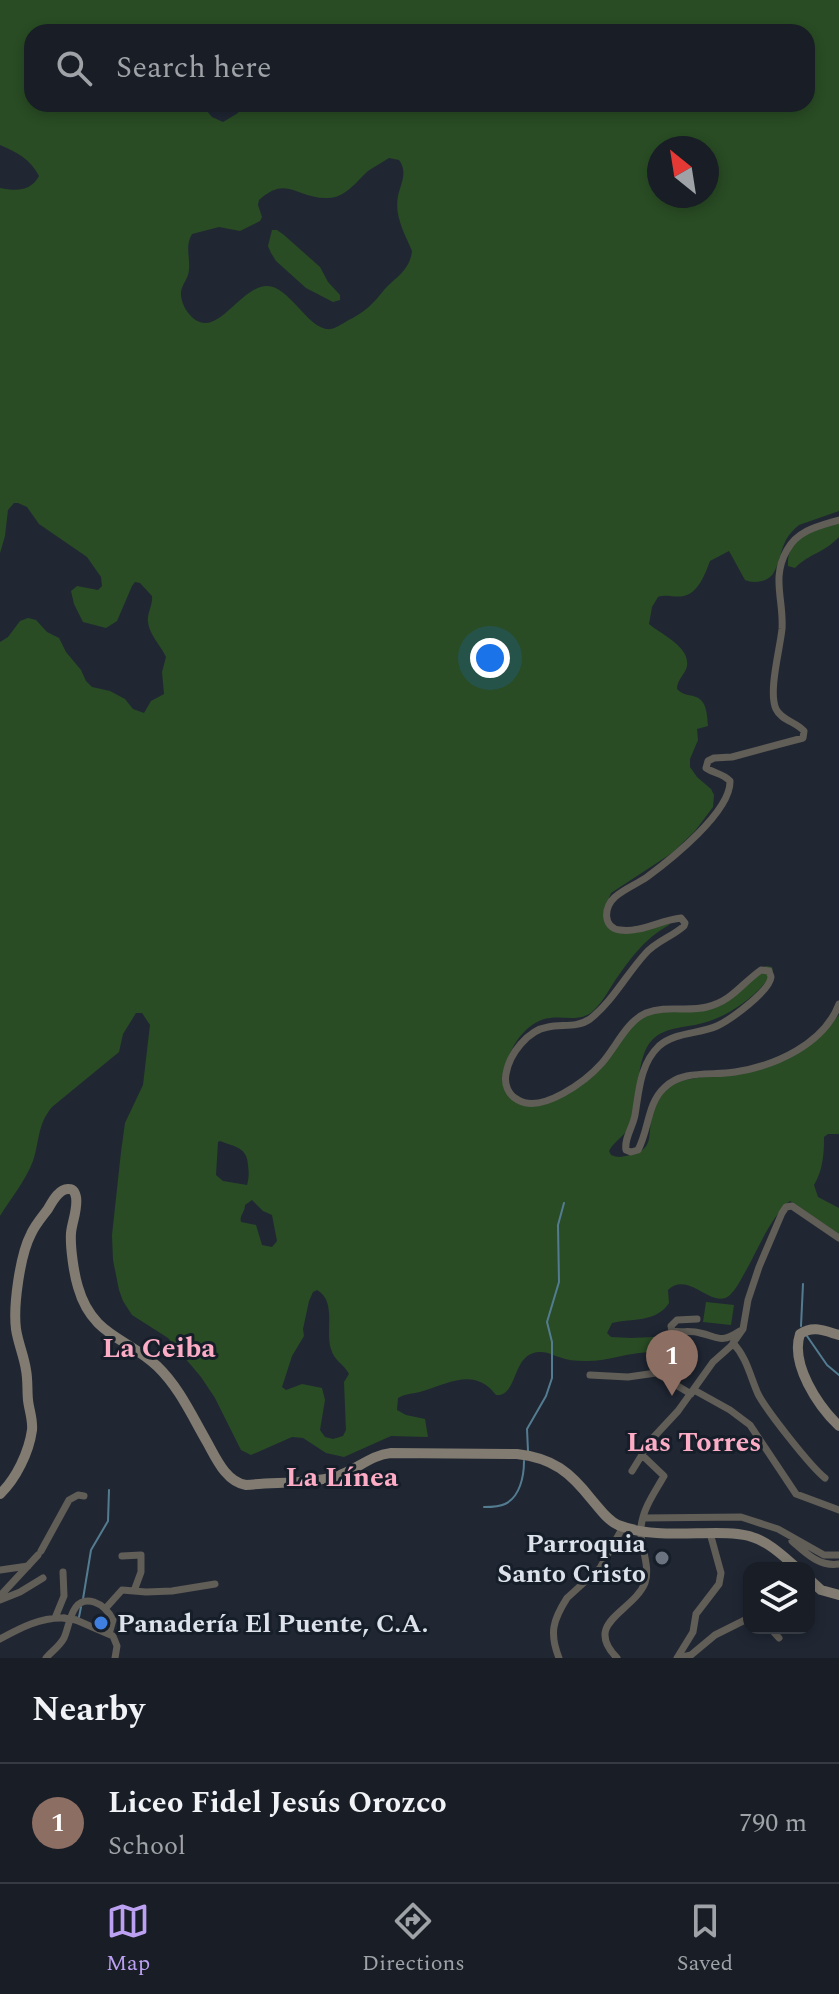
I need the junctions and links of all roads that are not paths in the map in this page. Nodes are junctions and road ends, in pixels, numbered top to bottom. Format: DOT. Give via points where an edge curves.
graph roads {
  1 [pos="839,520"];
  2 [pos="839,1004"];
  3 [pos="839,1238"];
  4 [pos="697,1319"];
  5 [pos="743,1329"];
  6 [pos="839,1335"];
  7 [pos="733,1343"];
  8 [pos="590,1375"];
  9 [pos="692,1392"];
  10 [pos="839,1426"];
  11 [pos="642,1455"];
  12 [pos="632,1471"];
  13 [pos="825,1478"];
  14 [pos="0,1494"];
  15 [pos="84,1496"];
  16 [pos="839,1510"];
  17 [pos="643,1518"];
  18 [pos="623,1527"];
  19 [pos="778,1529"];
  20 [pos="640,1530"];
  21 [pos="710,1533"];
  22 [pos="839,1555"];
  23 [pos="122,1556"];
  24 [pos="790,1562"];
  25 [pos="839,1564"];
  26 [pos="28,1566"];
  27 [pos="0,1570"];
  28 [pos="63,1572"];
  29 [pos="43,1578"];
  30 [pos="215,1584"];
  31 [pos="815,1584"];
  32 [pos="134,1591"];
  33 [pos="839,1595"];
  34 [pos="0,1598"];
  35 [pos="105,1609"];
  36 [pos="60,1618"];
  37 [pos="743,1621"];
  38 [pos="109,1634"];
  39 [pos="775,1634"];
  40 [pos="779,1638"];
  41 [pos="0,1639"];
  42 [pos="46,1658"];
  43 [pos="115,1658"];
  44 [pos="559,1658"];
  45 [pos="617,1658"];
  46 [pos="678,1658"];
  1 -- 2 [label="street" via="797,537 780,567 782,629 772,698 776,711 804,731 803,738 708,761 706,768 730,781 722,804 686,845 614,897 606,909 609,924 620,930 681,918 684,926 646,953 589,1019 542,1028 525,1039 508,1065 506,1085 521,1102 554,1098 601,1064 647,1013 723,1002 761,970 769,971 767,987 729,1019 667,1041 650,1056 624,1145 631,1152 644,1139 651,1110 666,1085 699,1074 734,1073 783,1057 827,1027"];
  3 -- 5 [label="street" via="786,1207 759,1267"];
  4 -- 5 [label="street" via="677,1320 672,1331 721,1339"];
  5 -- 7 [label="street"];
  6 -- 10 [label="main road" via="807,1329 797,1346 805,1380"];
  7 -- 9 [label="street"];
  7 -- 13 [label="street" via="762,1399"];
  8 -- 9 [label="street" via="656,1373"];
  9 -- 11 [label="street"];
  9 -- 16 [label="street" via="750,1425 796,1494"];
  11 -- 12 [label="street"];
  11 -- 17 [label="street" via="664,1476"];
  14 -- 18 [label="main road" via="21,1463 33,1425 15,1320 20,1269 30,1234 59,1193 71,1189 77,1202 71,1240 85,1305 108,1333 168,1378 220,1465 236,1482 335,1477 391,1453 525,1455 565,1471"];
  15 -- 26 [label="street" via="69,1500"];
  17 -- 19 [label="street" via="732,1516"];
  17 -- 20 [label="street"];
  18 -- 20 [label="main road"];
  18 -- 44 [label="street" via="600,1568 563,1604 552,1630"];
  19 -- 22 [label="street" via="824,1555"];
  19 -- 25 [label="street" via="826,1565"];
  20 -- 21 [label="main road"];
  20 -- 45 [label="street" via="646,1578 605,1631"];
  21 -- 24 [label="main road" via="753,1537"];
  21 -- 46 [label="street" via="721,1579 698,1609 693,1632"];
  23 -- 32 [label="street" via="141,1555"];
  26 -- 27 [label="street"];
  26 -- 34 [label="street"];
  28 -- 36 [label="street"];
  29 -- 34 [label="street"];
  30 -- 32 [label="street"];
  31 -- 33 [label="main road"];
  32 -- 35 [label="street" via="119,1591"];
  35 -- 38 [label="street" via="113,1620"];
  35 -- 42 [label="street" via="95,1602 80,1604 63,1639"];
  36 -- 38 [label="street, bridge"];
  36 -- 41 [label="street" via="41,1620"];
  37 -- 46 [label="street"];
  38 -- 43 [label="street" via="117,1643"];
  39 -- 40 [label="street"];
}
